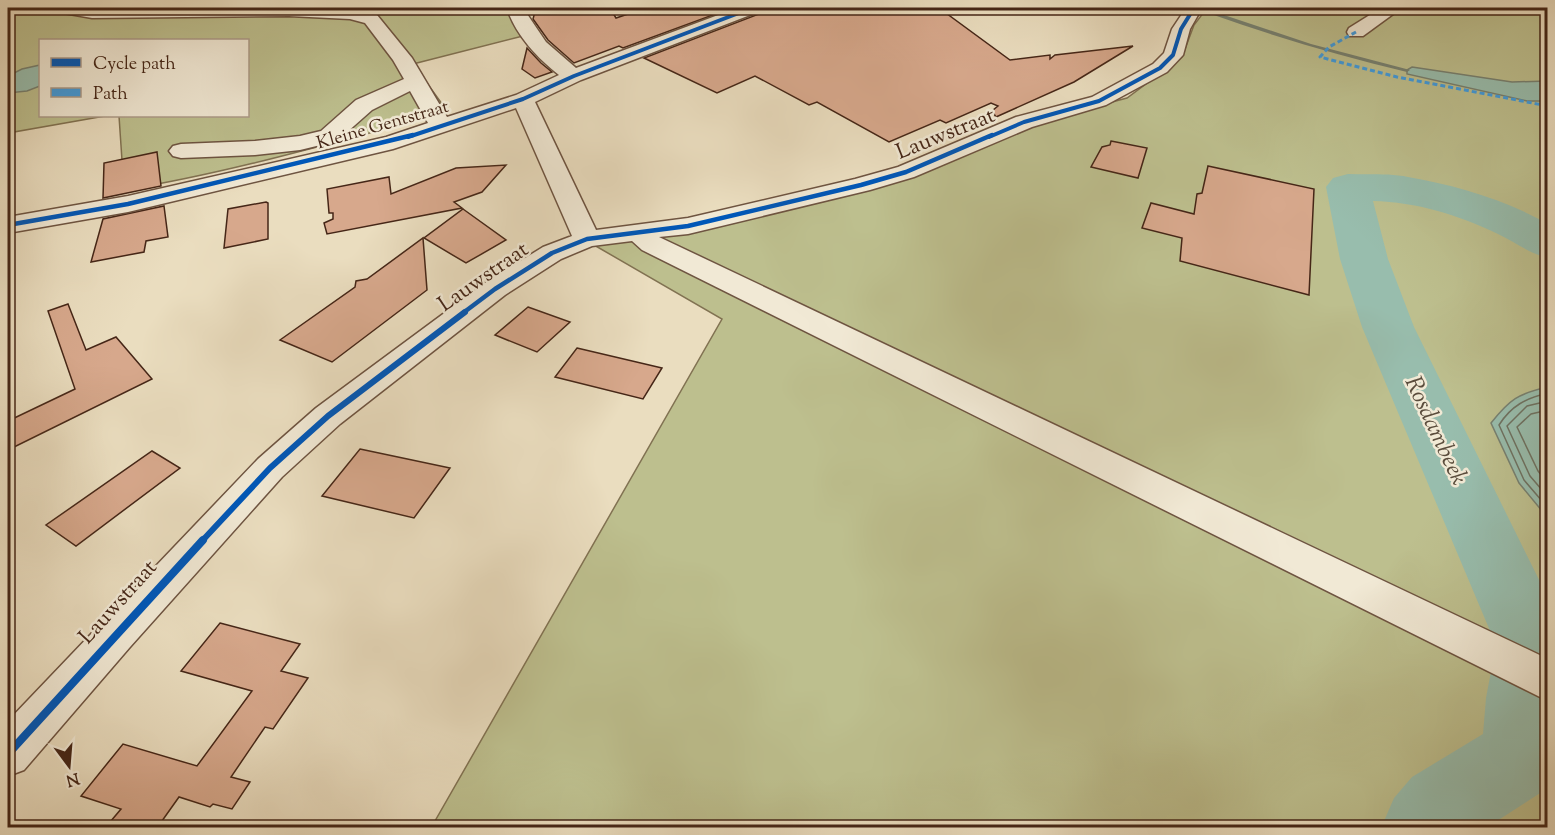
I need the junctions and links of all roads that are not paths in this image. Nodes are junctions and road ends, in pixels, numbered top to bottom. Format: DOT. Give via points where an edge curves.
graph roads {
  1 [pos="64,8"];
  2 [pos="515,8"];
  3 [pos="752,8"];
  4 [pos="1194,8"];
  5 [pos="1389,8"];
  6 [pos="1356,32"];
  7 [pos="574,76"];
  8 [pos="415,81"];
  9 [pos="523,99"];
  10 [pos="441,126"];
  11 [pos="181,152"];
  12 [pos="8,225"];
  13 [pos="638,233"];
  14 [pos="587,239"];
  15 [pos="1548,681"];
  16 [pos="8,754"];
  1 -- 8 [label="street" via="92,13 350,14 371,19"];
  2 -- 7 [label="street" via="522,26 561,68"];
  3 -- 7 [label="street, Kleine Gentstraat"];
  4 -- 13 [label="street, Lauwstraat" via="1167,62 1099,101 1024,122 906,172 783,205"];
  5 -- 6 [label="street"];
  7 -- 9 [label="street, Kleine Gentstraat"];
  8 -- 10 [label="street"];
  8 -- 11 [label="street" via="364,105 329,136 255,148"];
  9 -- 10 [label="street, Kleine Gentstraat"];
  9 -- 14 [label="street"];
  10 -- 12 [label="street, Kleine Gentstraat" via="393,142 140,201"];
  13 -- 14 [label="street, Lauwstraat"];
  13 -- 15 [label="street" via="651,244"];
  14 -- 16 [label="street, Lauwstraat" via="552,254 495,289 328,416 270,468"];
}
